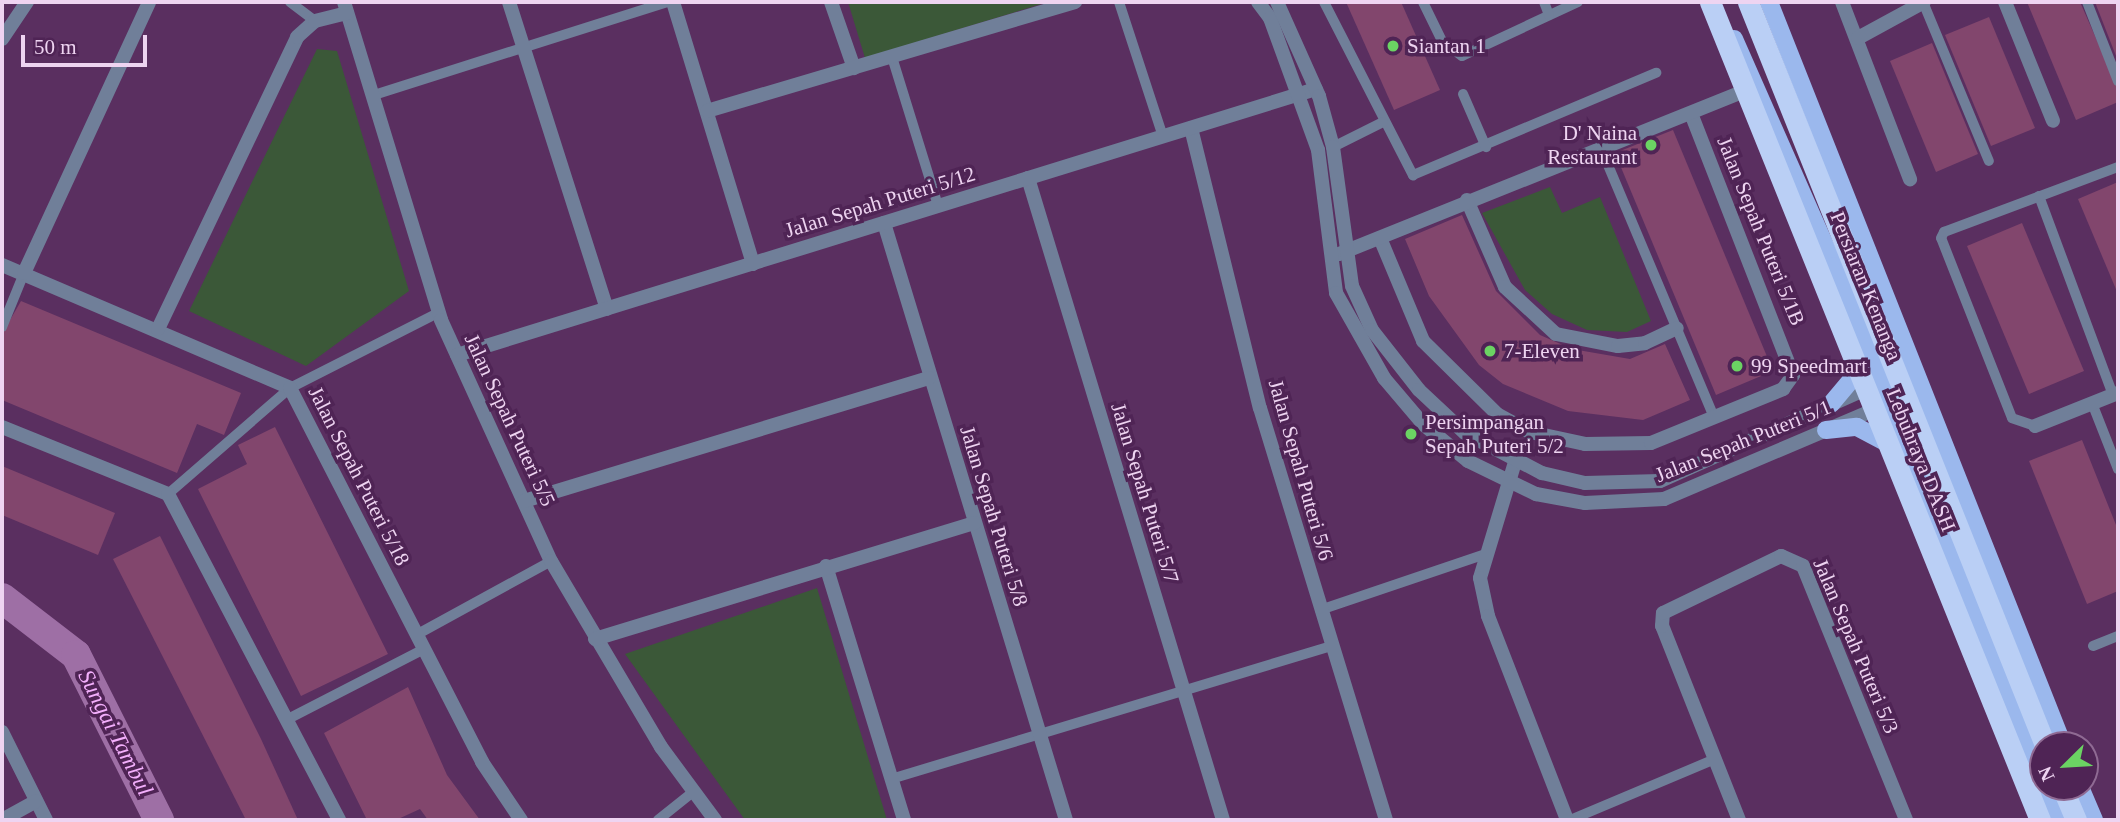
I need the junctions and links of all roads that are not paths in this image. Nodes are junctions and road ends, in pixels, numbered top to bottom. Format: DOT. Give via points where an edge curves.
graph roads {
  1 [pos="27,2"];
  2 [pos="149,2"];
  3 [pos="290,2"];
  4 [pos="509,2"];
  5 [pos="671,2"];
  6 [pos="831,2"];
  7 [pos="1075,2"];
  8 [pos="1119,2"];
  9 [pos="1258,2"];
  10 [pos="1278,2"];
  11 [pos="1324,2"];
  12 [pos="1423,2"];
  13 [pos="1544,2"];
  14 [pos="1578,2"];
  15 [pos="1710,2"];
  16 [pos="1716,2"];
  17 [pos="1748,2"];
  18 [pos="1769,2"];
  19 [pos="1842,2"];
  20 [pos="1924,2"];
  21 [pos="2004,2"];
  22 [pos="2087,2"];
  23 [pos="346,7"];
  24 [pos="1549,15"];
  25 [pos="315,21"];
  26 [pos="1858,38"];
  27 [pos="2,39"];
  28 [pos="524,50"];
  29 [pos="892,57"];
  30 [pos="854,68"];
  31 [pos="1656,73"];
  32 [pos="2118,81"];
  33 [pos="1757,86"];
  34 [pos="1316,89"];
  35 [pos="1802,92"];
  36 [pos="1300,94"];
  37 [pos="1463,94"];
  38 [pos="374,95"];
  39 [pos="706,111"];
  40 [pos="1691,114"];
  41 [pos="2053,121"];
  42 [pos="1383,122"];
  43 [pos="1191,128"];
  44 [pos="1163,136"];
  45 [pos="1600,146"];
  46 [pos="1333,147"];
  47 [pos="1486,147"];
  48 [pos="1989,161"];
  49 [pos="2118,167"];
  50 [pos="1028,178"];
  51 [pos="1909,179"];
  52 [pos="2039,195"];
  53 [pos="1467,200"];
  54 [pos="938,206"];
  55 [pos="884,223"];
  56 [pos="1380,238"];
  57 [pos="1343,252"];
  58 [pos="1327,258"];
  59 [pos="753,264"];
  60 [pos="2,265"];
  61 [pos="1834,266"];
  62 [pos="24,273"];
  63 [pos="607,309"];
  64 [pos="438,313"];
  65 [pos="2,327"];
  66 [pos="1677,328"];
  67 [pos="158,329"];
  68 [pos="457,355"];
  69 [pos="929,378"];
  70 [pos="1888,383"];
  71 [pos="290,388"];
  72 [pos="2116,394"];
  73 [pos="2092,403"];
  74 [pos="1831,404"];
  75 [pos="1889,404"];
  76 [pos="1714,417"];
  77 [pos="2035,426"];
  78 [pos="2,427"];
  79 [pos="1826,430"];
  80 [pos="1515,462"];
  81 [pos="2118,469"];
  82 [pos="1509,482"];
  83 [pos="168,494"];
  84 [pos="524,500"];
  85 [pos="975,523"];
  86 [pos="1485,554"];
  87 [pos="551,561"];
  88 [pos="1951,564"];
  89 [pos="826,566"];
  90 [pos="1320,610"];
  91 [pos="416,635"];
  92 [pos="2118,636"];
  93 [pos="595,639"];
  94 [pos="1331,646"];
  95 [pos="2093,646"];
  96 [pos="424,649"];
  97 [pos="2036,678"];
  98 [pos="1183,691"];
  99 [pos="288,719"];
  100 [pos="2039,731"];
  101 [pos="2057,731"];
  102 [pos="2,732"];
  103 [pos="1040,734"];
  104 [pos="2029,752"];
  105 [pos="1715,759"];
  106 [pos="891,779"];
  107 [pos="693,792"];
  108 [pos="36,801"];
  109 [pos="2049,801"];
  110 [pos="2068,801"];
  111 [pos="2086,801"];
  112 [pos="2,820"];
  113 [pos="46,820"];
  114 [pos="339,820"];
  115 [pos="521,820"];
  116 [pos="658,820"];
  117 [pos="715,820"];
  118 [pos="904,820"];
  119 [pos="1066,820"];
  120 [pos="1223,820"];
  121 [pos="1386,820"];
  122 [pos="1568,820"];
  123 [pos="1739,820"];
  124 [pos="1906,820"];
  125 [pos="2040,820"];
  126 [pos="2057,820"];
  127 [pos="2076,820"];
  128 [pos="2094,820"];
  1 -- 27 [label="street"];
  2 -- 62 [label="street"];
  3 -- 25 [label="lane"];
  4 -- 28 [label="street"];
  5 -- 28 [label="lane"];
  5 -- 39 [label="street"];
  6 -- 30 [label="street"];
  7 -- 29 [label="street"];
  8 -- 44 [label="lane"];
  9 -- 36 [label="street, Jalan Sepah Puteri 5/1"];
  10 -- 34 [label="street"];
  11 -- 42 [label="lane"];
  12 -- 24 [label="lane" via="1446,47 1462,56"];
  13 -- 24 [label="lane"];
  14 -- 24 [label="lane"];
  15 -- 125 [label="highway, Lebuhraya DASH, bridge"];
  16 -- 33 [label="main road, Persiaran Kenanga"];
  17 -- 100 [label="highway, Lebuhraya DASH, bridge"];
  18 -- 35 [label="main road, Persiaran Kenanga"];
  19 -- 26 [label="street"];
  20 -- 26 [label="street"];
  20 -- 48 [label="lane"];
  21 -- 41 [label="street"];
  22 -- 32 [label="lane"];
  23 -- 25 [label="street"];
  23 -- 38 [label="street, Jalan Sepah Puteri 5/5"];
  25 -- 67 [label="street" via="297,37"];
  26 -- 51 [label="street"];
  28 -- 38 [label="lane"];
  28 -- 63 [label="street"];
  29 -- 30 [label="street"];
  29 -- 54 [label="lane"];
  30 -- 39 [label="street"];
  31 -- 47 [label="lane"];
  33 -- 40 [label="street"];
  33 -- 61 [label="main road, Persiaran Kenanga"];
  34 -- 36 [label="street, Jalan Sepah Puteri 5/12"];
  34 -- 46 [label="street"];
  35 -- 70 [label="main road" via="1820,164 1896,358"];
  35 -- 97 [label="main road, Persiaran Kenanga"];
  36 -- 43 [label="street, Jalan Sepah Puteri 5/12"];
  36 -- 58 [label="street, Jalan Sepah Puteri 5/1" via="1318,150"];
  37 -- 47 [label="lane"];
  38 -- 64 [label="street, Jalan Sepah Puteri 5/5"];
  39 -- 59 [label="street"];
  40 -- 45 [label="street"];
  40 -- 76 [label="street, Jalan Sepah Puteri 5/1B" via="1793,375 1783,389"];
  42 -- 46 [label="lane"];
  42 -- 47 [label="lane" via="1413,175"];
  43 -- 44 [label="street, Jalan Sepah Puteri 5/12"];
  43 -- 90 [label="street, Jalan Sepah Puteri 5/6" via="1260,408"];
  44 -- 50 [label="street, Jalan Sepah Puteri 5/12"];
  45 -- 53 [label="street"];
  45 -- 66 [label="lane"];
  46 -- 57 [label="street"];
  49 -- 52 [label="lane"];
  50 -- 54 [label="street, Jalan Sepah Puteri 5/12"];
  50 -- 98 [label="street, Jalan Sepah Puteri 5/7"];
  52 -- 72 [label="lane"];
  52 -- 77 [label="lane" via="1941,238 2012,418"];
  53 -- 56 [label="street"];
  53 -- 66 [label="street" via="1505,287 1556,334 1618,346 1645,343"];
  54 -- 55 [label="street, Jalan Sepah Puteri 5/12"];
  55 -- 59 [label="street, Jalan Sepah Puteri 5/12"];
  55 -- 69 [label="street, Jalan Sepah Puteri 5/8"];
  56 -- 57 [label="street"];
  56 -- 76 [label="street, Jalan Sepah Puteri 5/1B" via="1423,341 1463,386 1530,432 1586,444 1651,443"];
  57 -- 58 [label="street"];
  57 -- 80 [label="street" via="1372,330 1419,390 1465,433"];
  58 -- 82 [label="street, Jalan Sepah Puteri 5/1" via="1352,326 1384,378 1423,424"];
  59 -- 63 [label="street, Jalan Sepah Puteri 5/12"];
  60 -- 62 [label="street, Jalan Sepah Puteri 5/18"];
  61 -- 70 [label="main road, Persiaran Kenanga"];
  61 -- 74 [label="main road" via="1854,372"];
  62 -- 65 [label="lane"];
  62 -- 67 [label="street, Jalan Sepah Puteri 5/18"];
  63 -- 68 [label="street, Jalan Sepah Puteri 5/12"];
  64 -- 68 [label="street, Jalan Sepah Puteri 5/5"];
  64 -- 71 [label="lane"];
  66 -- 76 [label="lane"];
  67 -- 71 [label="street, Jalan Sepah Puteri 5/18"];
  68 -- 84 [label="street, Jalan Sepah Puteri 5/5"];
  69 -- 84 [label="street"];
  69 -- 85 [label="street, Jalan Sepah Puteri 5/8"];
  70 -- 74 [label="street"];
  70 -- 75 [label="main road"];
  70 -- 97 [label="main road, Persiaran Kenanga" via="1918,417"];
  71 -- 83 [label="lane"];
  71 -- 91 [label="street, Jalan Sepah Puteri 5/18"];
  72 -- 73 [label="street"];
  73 -- 77 [label="street"];
  73 -- 81 [label="lane"];
  74 -- 80 [label="street" via="1660,481 1585,483"];
  75 -- 79 [label="street, Jalan Sepah Puteri 5/1"];
  75 -- 88 [label="main road"];
  78 -- 83 [label="street"];
  79 -- 82 [label="street, Jalan Sepah Puteri 5/1" via="1664,499 1585,503"];
  79 -- 88 [label="main road" via="1857,426 1891,445"];
  80 -- 82 [label="street"];
  82 -- 86 [label="street"];
  83 -- 99 [label="street"];
  84 -- 87 [label="street, Jalan Sepah Puteri 5/5"];
  85 -- 89 [label="street"];
  85 -- 103 [label="street, Jalan Sepah Puteri 5/8"];
  86 -- 90 [label="lane"];
  86 -- 122 [label="street" via="1480,578 1488,616"];
  87 -- 91 [label="lane"];
  87 -- 93 [label="street, Jalan Sepah Puteri 5/5"];
  88 -- 104 [label="main road"];
  89 -- 93 [label="street"];
  89 -- 106 [label="street"];
  90 -- 94 [label="street, Jalan Sepah Puteri 5/6"];
  91 -- 96 [label="street, Jalan Sepah Puteri 5/18"];
  92 -- 95 [label="lane"];
  93 -- 107 [label="street, Jalan Sepah Puteri 5/5"];
  94 -- 98 [label="lane"];
  94 -- 121 [label="street, Jalan Sepah Puteri 5/6"];
  96 -- 99 [label="lane"];
  96 -- 115 [label="street, Jalan Sepah Puteri 5/18" via="482,762"];
  97 -- 101 [label="main road, Persiaran Kenanga"];
  98 -- 103 [label="lane"];
  98 -- 120 [label="street, Jalan Sepah Puteri 5/7"];
  99 -- 114 [label="street"];
  102 -- 108 [label="street"];
  103 -- 106 [label="lane"];
  103 -- 119 [label="street, Jalan Sepah Puteri 5/8"];
  105 -- 122 [label="lane"];
  105 -- 123 [label="street, Jalan Sepah Puteri 5/3"];
  105 -- 124 [label="street, Jalan Sepah Puteri 5/3" via="1662,626 1663,614 1673,603 1782,556 1794,557"];
  106 -- 118 [label="street"];
  107 -- 116 [label="lane"];
  107 -- 117 [label="street, Jalan Sepah Puteri 5/5"];
  108 -- 112 [label="street"];
  108 -- 113 [label="street"];
  109 -- 126 [label="main road"];
  110 -- 127 [label="highway"];
  111 -- 128 [label="main road"];
}
